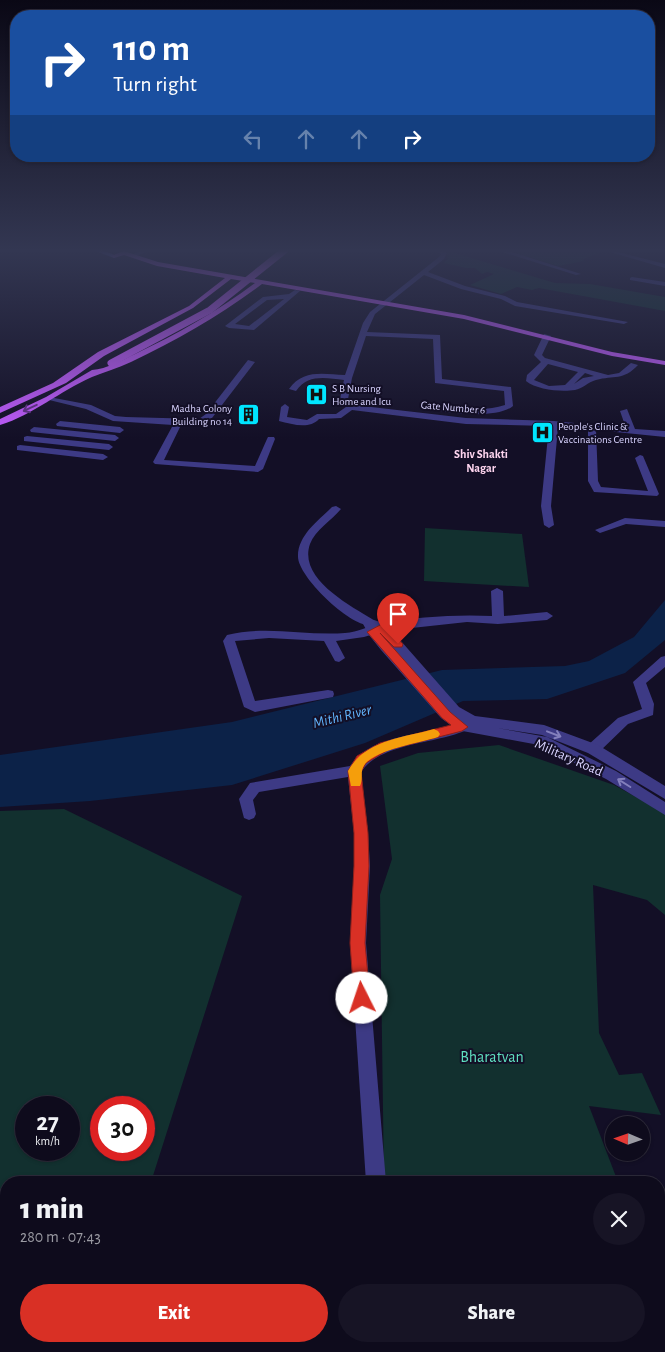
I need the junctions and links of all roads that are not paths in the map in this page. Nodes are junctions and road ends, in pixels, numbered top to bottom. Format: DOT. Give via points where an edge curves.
graph roads {
  1 [pos="178,313"];
  2 [pos="191,313"];
  3 [pos="205,313"];
  4 [pos="215,313"];
  5 [pos="245,313"];
  6 [pos="270,313"];
  7 [pos="372,313"];
  8 [pos="427,313"];
  9 [pos="570,313"];
  10 [pos="624,322"];
  11 [pos="363,334"];
  12 [pos="545,340"];
  13 [pos="546,361"];
  14 [pos="251,362"];
  15 [pos="665,363"];
  16 [pos="634,364"];
  17 [pos="665,368"];
  18 [pos="583,371"];
  19 [pos="88,376"];
  20 [pos="602,376"];
  21 [pos="348,378"];
  22 [pos="56,384"];
  23 [pos="568,388"];
  24 [pos="293,389"];
  25 [pos="49,400"];
  26 [pos="285,407"];
  27 [pos="351,407"];
  28 [pos="443,409"];
  29 [pos="0,410"];
  30 [pos="624,410"];
  31 [pos="126,420"];
  32 [pos="0,422"];
  33 [pos="178,422"];
  34 [pos="52,423"];
  35 [pos="554,424"];
  36 [pos="592,428"];
  37 [pos="34,430"];
  38 [pos="632,431"];
  39 [pos="118,434"];
  40 [pos="665,434"];
  41 [pos="27,439"];
  42 [pos="271,439"];
  43 [pos="20,448"];
  44 [pos="109,448"];
  45 [pos="103,456"];
  46 [pos="640,458"];
  47 [pos="96,466"];
  48 [pos="336,509"];
  49 [pos="665,524"];
  50 [pos="549,525"];
  51 [pos="600,530"];
  52 [pos="497,591"];
  53 [pos="547,616"];
  54 [pos="498,620"];
  55 [pos="374,627"];
  56 [pos="327,636"];
  57 [pos="338,658"];
  58 [pos="665,660"];
  59 [pos="328,694"];
  60 [pos="467,723"];
  61 [pos="594,749"];
  62 [pos="354,771"];
  63 [pos="665,793"];
  64 [pos="665,809"];
  65 [pos="249,814"];
  66 [pos="376,1176"];
  1 -- 22 [label="main road" via="102,354"];
  2 -- 22 [label="main road"];
  3 -- 19 [label="main road, bridge"];
  4 -- 19 [label="main road" via="108,370"];
  5 -- 6 [label="street" via="229,326 251,328"];
  7 -- 11 [label="street"];
  8 -- 12 [label="main road"];
  9 -- 10 [label="street"];
  11 -- 21 [label="street"];
  11 -- 28 [label="street" via="437,337 438,381 508,389 509,406 501,410"];
  12 -- 13 [label="street" via="538,354"];
  12 -- 15 [label="main road"];
  12 -- 16 [label="main road"];
  13 -- 18 [label="street"];
  13 -- 23 [label="street" via="530,377 530,382 548,388"];
  14 -- 33 [label="street" via="209,416 193,423"];
  16 -- 17 [label="main road"];
  16 -- 20 [label="street" via="621,375"];
  18 -- 20 [label="street"];
  18 -- 23 [label="street"];
  19 -- 25 [label="main road"];
  20 -- 23 [label="street"];
  21 -- 24 [label="street" via="305,376"];
  21 -- 27 [label="street" via="344,398"];
  22 -- 29 [label="main road"];
  25 -- 31 [label="street"];
  25 -- 32 [label="main road, one-way"];
  26 -- 27 [label="street" via="282,419 307,423 317,417 338,416"];
  27 -- 35 [label="street, Gate Number 6" via="466,421"];
  30 -- 38 [label="street"];
  31 -- 33 [label="street"];
  31 -- 39 [label="street"];
  33 -- 42 [label="street" via="158,462 258,469"];
  34 -- 39 [label="street"];
  35 -- 36 [label="street, Gate Number 6"];
  35 -- 50 [label="street" via="546,506"];
  36 -- 38 [label="street, Gate Number 6"];
  36 -- 46 [label="street" via="596,490 654,494"];
  37 -- 39 [label="street"];
  38 -- 40 [label="street, Gate Number 6"];
  39 -- 44 [label="street"];
  41 -- 44 [label="street"];
  43 -- 45 [label="street"];
  44 -- 45 [label="street"];
  45 -- 47 [label="street"];
  48 -- 55 [label="street" via="306,542 302,555 305,568 319,586"];
  49 -- 51 [label="street" via="625,521"];
  52 -- 54 [label="street"];
  53 -- 54 [label="street"];
  54 -- 55 [label="street" via="466,618"];
  55 -- 56 [label="street" via="343,637"];
  55 -- 60 [label="street, Military Road" via="450,713"];
  56 -- 57 [label="street"];
  56 -- 59 [label="street" via="238,636 231,638 229,646 249,704 255,707"];
  58 -- 61 [label="street" via="639,682 649,704 648,712 623,721"];
  60 -- 61 [label="street, one-way" via="544,730"];
  60 -- 62 [label="street" via="384,747 362,759"];
  64 -- 60 [label="street, Military Road, one-way" via="611,776 542,741"];
  61 -- 63 [label="street"];
  62 -- 65 [label="street" via="255,786 246,799"];
  62 -- 66 [label="street" via="361,858 358,943"];
}
